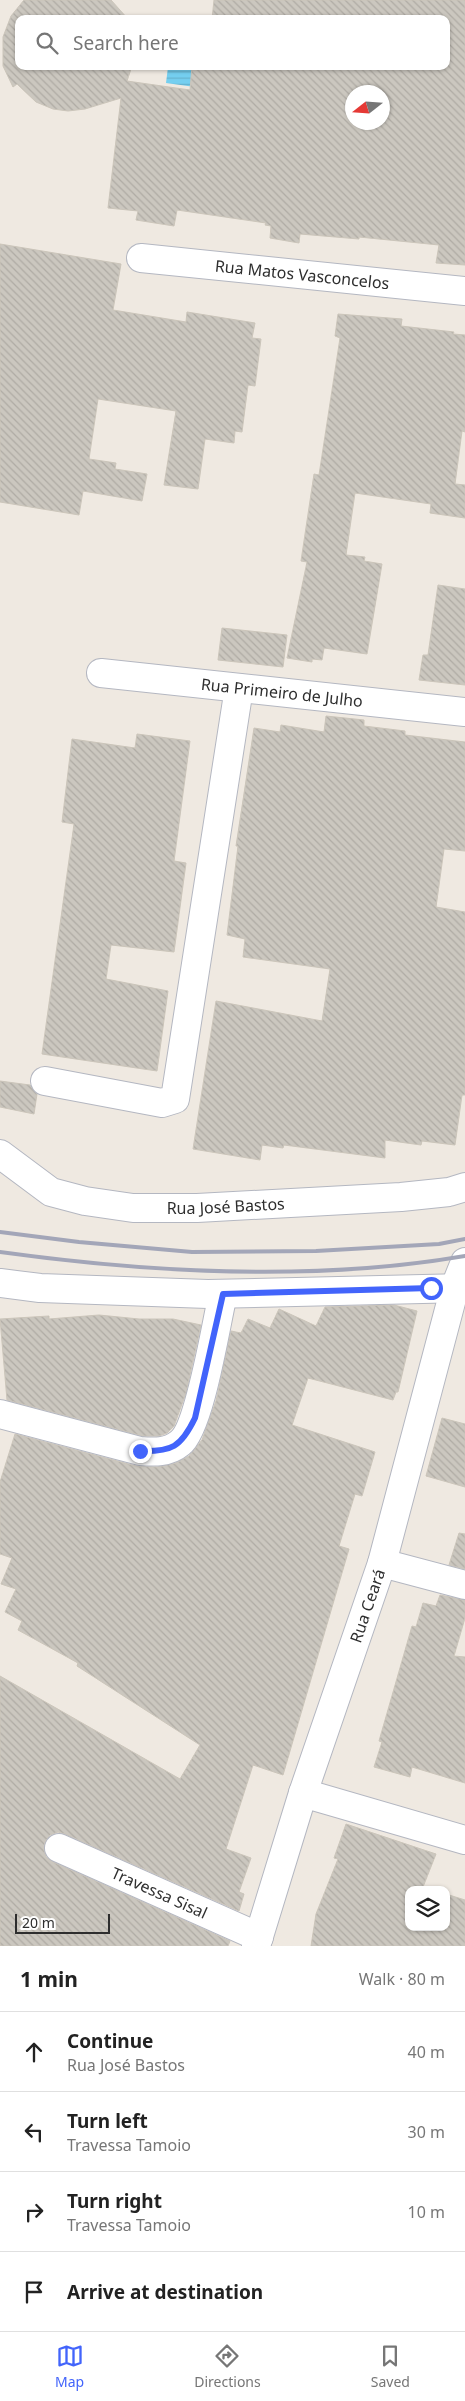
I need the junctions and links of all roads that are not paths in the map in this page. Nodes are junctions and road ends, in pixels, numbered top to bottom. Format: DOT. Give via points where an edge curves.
graph roads {
  1 [pos="141,258"];
  2 [pos="465,290"];
  3 [pos="101,673"];
  4 [pos="239,688"];
  5 [pos="465,712"];
  6 [pos="45,1080"];
  7 [pos="0,1154"];
  8 [pos="465,1187"];
  9 [pos="465,1262"];
  10 [pos="0,1283"];
  11 [pos="460,1288"];
  12 [pos="223,1294"];
  13 [pos="0,1414"];
  14 [pos="382,1563"];
  15 [pos="465,1585"];
  16 [pos="303,1793"];
  17 [pos="465,1840"];
  18 [pos="59,1848"];
  19 [pos="258,1941"];
  1 -- 2 [label="street, Rua Matos Vasconcelos"];
  3 -- 4 [label="street, Rua Primeiro de Julho"];
  4 -- 5 [label="street, Rua Primeiro de Julho"];
  4 -- 6 [label="street" via="175,1099 162,1103"];
  7 -- 8 [label="street, Rua José Bastos" via="51,1192 132,1208 197,1208 401,1196 448,1192"];
  9 -- 11 [label="street, Rua Ceará"];
  10 -- 12 [label="street" via="40,1288"];
  11 -- 12 [label="street"];
  11 -- 14 [label="street, Rua Ceará"];
  12 -- 13 [label="street" via="195,1418 186,1436 176,1446 159,1452 140,1451"];
  14 -- 15 [label="street"];
  14 -- 16 [label="street, Rua Ceará"];
  16 -- 17 [label="street"];
  16 -- 19 [label="street, Rua Ceará"];
  18 -- 19 [label="street, Travessa Sisal"];
}
